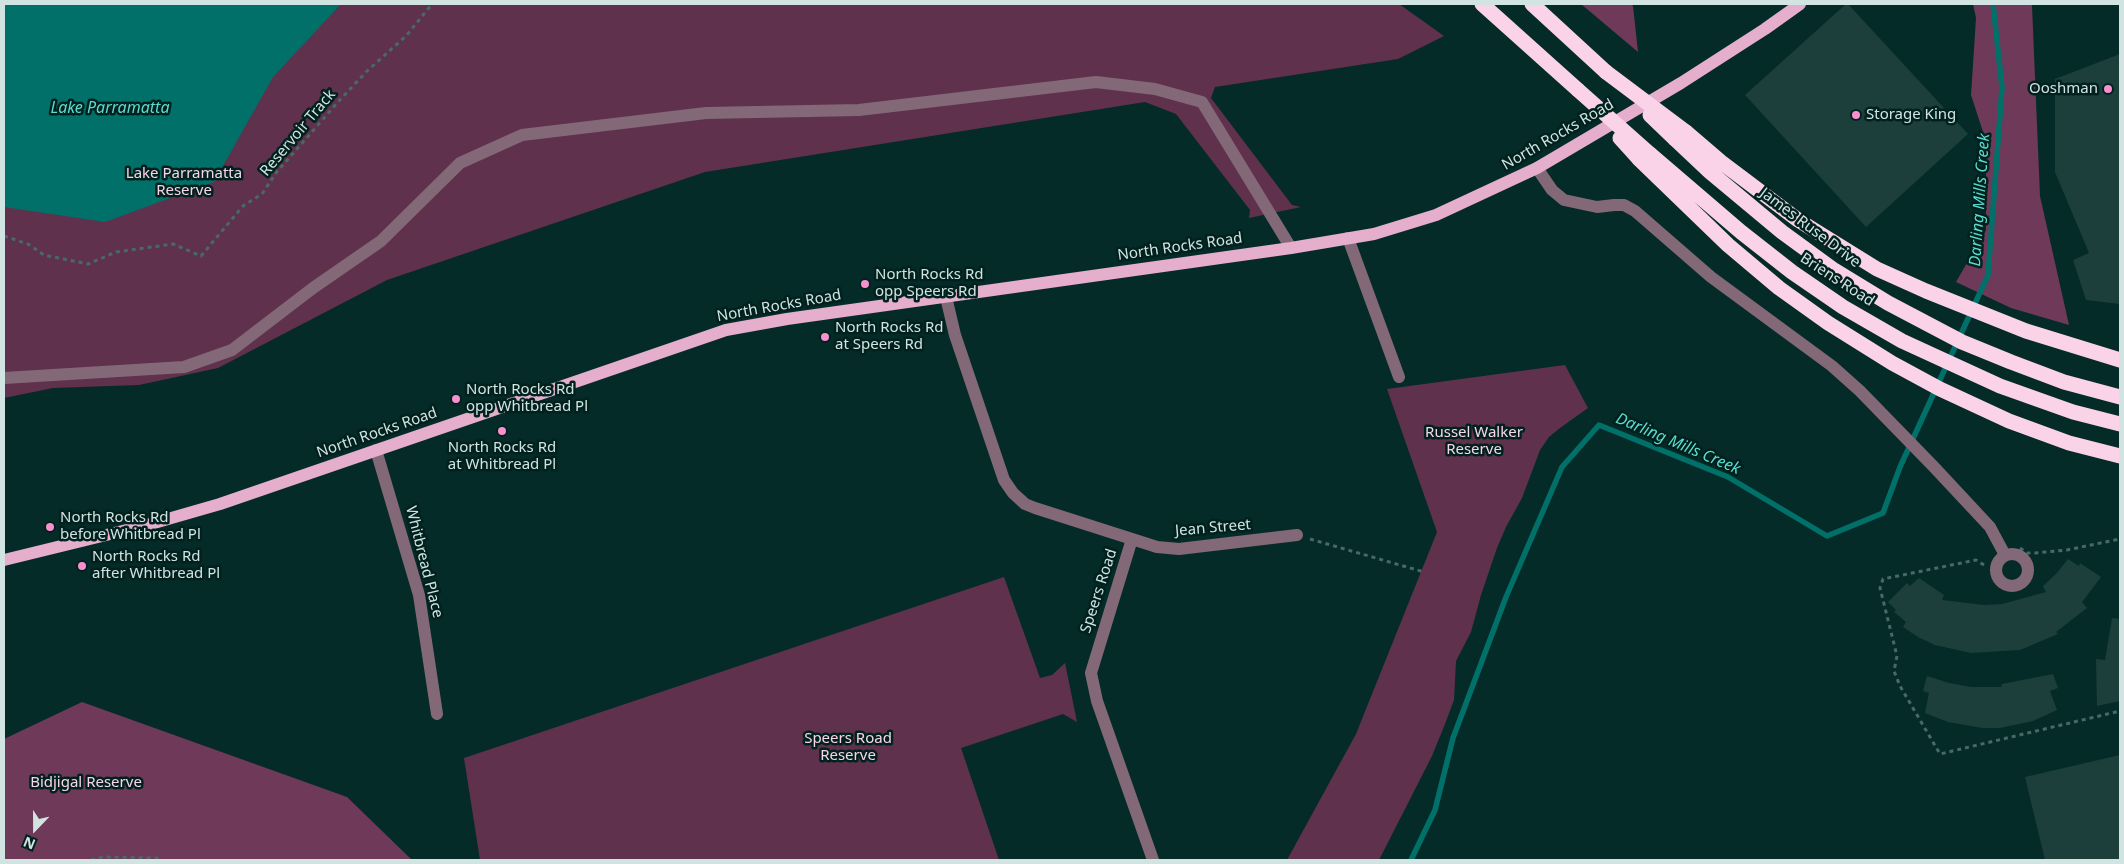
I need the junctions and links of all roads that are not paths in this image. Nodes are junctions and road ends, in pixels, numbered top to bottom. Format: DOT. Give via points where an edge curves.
graph roads {
  1 [pos="1482,4"];
  2 [pos="1532,4"];
  3 [pos="1800,4"];
  4 [pos="1680,135"];
  5 [pos="1644,156"];
  6 [pos="1537,168"];
  7 [pos="1348,238"];
  8 [pos="1291,248"];
  9 [pos="946,297"];
  10 [pos="2120,360"];
  11 [pos="1399,377"];
  12 [pos="4,378"];
  13 [pos="2120,397"];
  14 [pos="2120,424"];
  15 [pos="376,450"];
  16 [pos="2120,456"];
  17 [pos="1297,535"];
  18 [pos="1132,539"];
  19 [pos="2005,555"];
  20 [pos="4,560"];
  21 [pos="437,714"];
  22 [pos="1153,860"];
  1 -- 5 [label="highway, Briens Road, bridge" via="1578,90"];
  2 -- 4 [label="highway, James Ruse Drive, bridge"];
  3 -- 6 [label="main road, North Rocks Road" via="1765,30"];
  4 -- 10 [label="highway" via="1850,254 1926,291 2026,331"];
  4 -- 13 [label="highway, James Ruse Drive" via="1733,192 1808,252 1862,288 1962,342 2064,382"];
  5 -- 14 [label="highway, Briens Road" via="1792,272 1843,307 1902,341 2000,386 2073,412"];
  5 -- 16 [label="highway" via="1728,245 1779,288 1828,323 1892,362 1988,412 2048,436"];
  6 -- 7 [label="main road, North Rocks Road" via="1436,215 1374,234"];
  6 -- 19 [label="street" via="1552,190 1564,200 1597,208 1624,206 1635,211 1711,277 1832,366 1934,466 1990,527"];
  7 -- 8 [label="main road, North Rocks Road"];
  7 -- 11 [label="street"];
  8 -- 9 [label="main road, North Rocks Road"];
  8 -- 12 [label="street" via="1202,102 1155,89 1096,82 859,110 706,113 522,135 460,164 382,241 313,288 232,350 184,367"];
  9 -- 15 [label="main road, North Rocks Road" via="726,330"];
  9 -- 18 [label="street, Speers Road" via="955,334 1004,480 1012,493 1035,508"];
  15 -- 20 [label="main road, North Rocks Road" via="220,504"];
  15 -- 21 [label="street, Whitbread Place" via="419,595"];
  17 -- 18 [label="street, Jean Street" via="1179,549"];
  18 -- 22 [label="street, Speers Road" via="1091,673 1097,701"];
}
